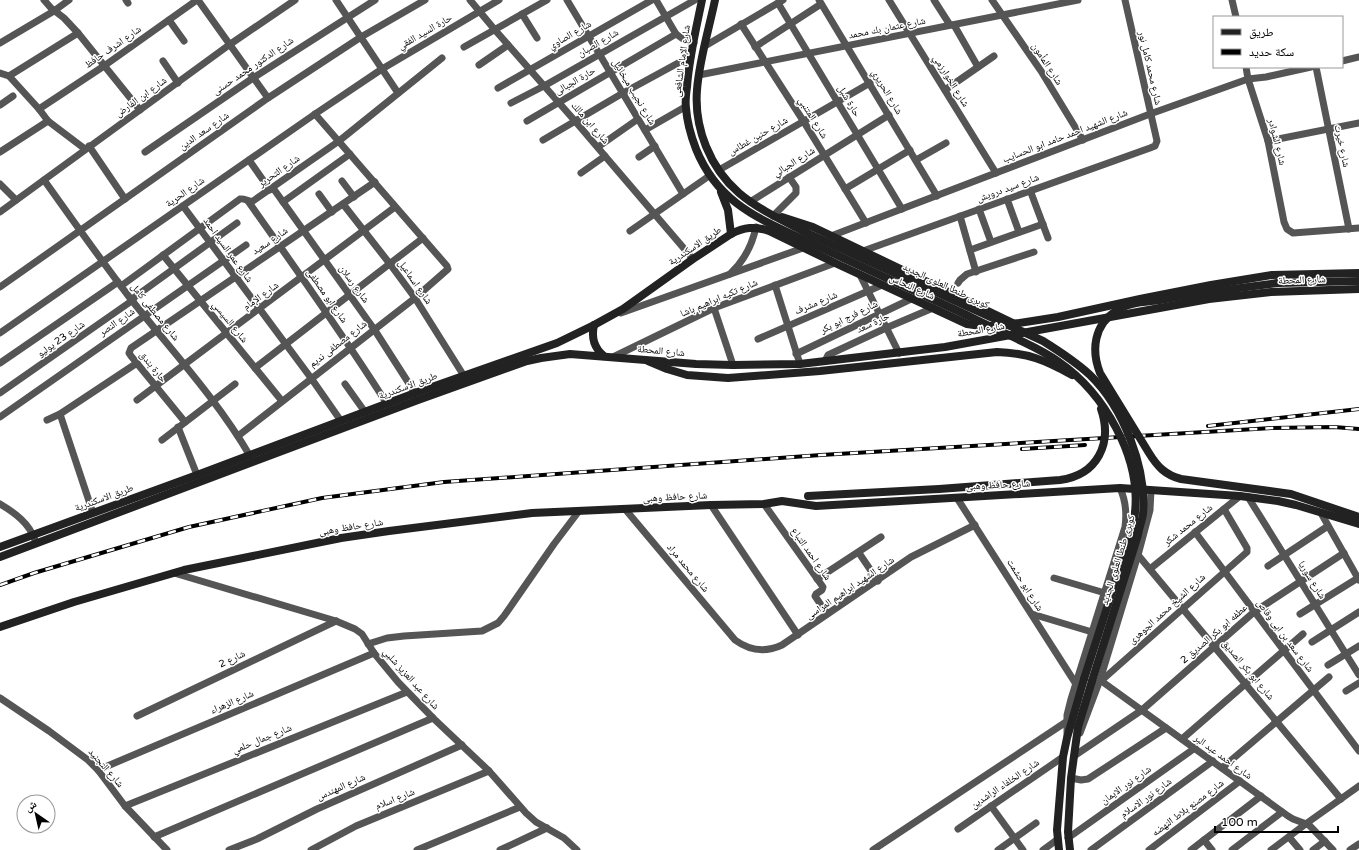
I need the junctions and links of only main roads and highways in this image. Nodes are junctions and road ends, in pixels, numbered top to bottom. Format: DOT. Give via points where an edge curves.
graph roads {
  1 [pos="702,0"];
  2 [pos="715,0"];
  3 [pos="719,188"];
  4 [pos="773,216"];
  5 [pos="731,234"];
  6 [pos="804,236"];
  7 [pos="803,248"];
  8 [pos="1359,273"];
  9 [pos="1359,281"];
  10 [pos="1359,289"];
  11 [pos="1016,324"];
  12 [pos="594,325"];
  13 [pos="974,326"];
  14 [pos="976,341"];
  15 [pos="604,356"];
  16 [pos="646,359"];
  17 [pos="1082,381"];
  18 [pos="1097,399"];
  19 [pos="782,501"];
  20 [pos="1359,517"];
  21 [pos="1359,524"];
  22 [pos="0,547"];
  23 [pos="0,557"];
  24 [pos="0,627"];
  25 [pos="1094,680"];
  26 [pos="1060,850"];
  27 [pos="1070,850"];
  1 -- 3 [label="main road, شارع الإمام الشافعى" via="691,56 685,107 693,141 709,176"];
  2 -- 4 [label="main road, شارع الإمام الشافعى" via="699,75 697,104 701,132 718,170 738,192"];
  3 -- 5 [label="main road" via="728,210"];
  3 -- 6 [label="main road, شارع الإمام الشافعى" via="732,201 744,208"];
  4 -- 6 [label="main road, شارع الإمام الشافعى"];
  4 -- 11 [label="main road, شارع الإمام الشافعى" via="792,219 831,236"];
  5 -- 7 [label="main road, طريق الاسكندرية" via="756,227"];
  5 -- 12 [label="main road, طريق الاسكندرية" via="635,301"];
  6 -- 17 [label="main road, كوبرى طنطا العلوى الجديد, bridge" via="1030,345 1059,362"];
  6 -- 25 [label="main road, كوبرى طنطا العلوى الجديد, bridge" via="1042,341 1090,375 1115,408 1138,463 1143,495 1142,515"];
  7 -- 13 [label="main road, شارع النحاس"];
  8 -- 11 [label="main road, شارع المحطة" via="1272,276 1211,285"];
  9 -- 20 [label="main road, bridge" via="1278,283 1203,292 1122,307 1105,320 1096,339 1094,351 1100,373 1157,466 1165,473 1181,479 1278,491"];
  10 -- 14 [label="main road, شارع المحطة" via="1271,292 1209,299"];
  11 -- 13 [label="main road, شارع النحاس"];
  12 -- 15 [label="main road" via="592,337 599,352"];
  12 -- 22 [label="main road, طريق الاسكندرية" via="557,343"];
  13 -- 14 [label="main road"];
  14 -- 16 [label="main road, شارع المحطة" via="800,364 696,364"];
  15 -- 16 [label="main road, شارع المحطة"];
  15 -- 23 [label="main road, طريق الاسكندرية" via="570,354 528,361"];
  16 -- 17 [label="main road, bridge" via="657,366 687,375 728,378 1012,353 1043,360"];
  17 -- 18 [label="main road, كوبرى طنطا العلوى الجديد, bridge"];
  18 -- 19 [label="main road, bridge" via="1104,417 1103,446 1090,467 1074,477 808,496"];
  18 -- 25 [label="main road, كوبرى طنطا العلوى الجديد, bridge" via="1122,440 1132,470 1136,504"];
  19 -- 21 [label="main road, شارع حافظ وهبى" via="816,506 1120,488 1244,496 1278,501"];
  19 -- 24 [label="main road, شارع حافظ وهبى" via="764,504 711,504 518,515 341,538 174,573"];
  25 -- 26 [label="main road, كوبرى طنطا العلوى الجديد" via="1067,738 1063,757 1057,830"];
  25 -- 27 [label="main road, كوبرى طنطا العلوى الجديد" via="1081,714 1076,740 1071,778 1068,838"];
}
